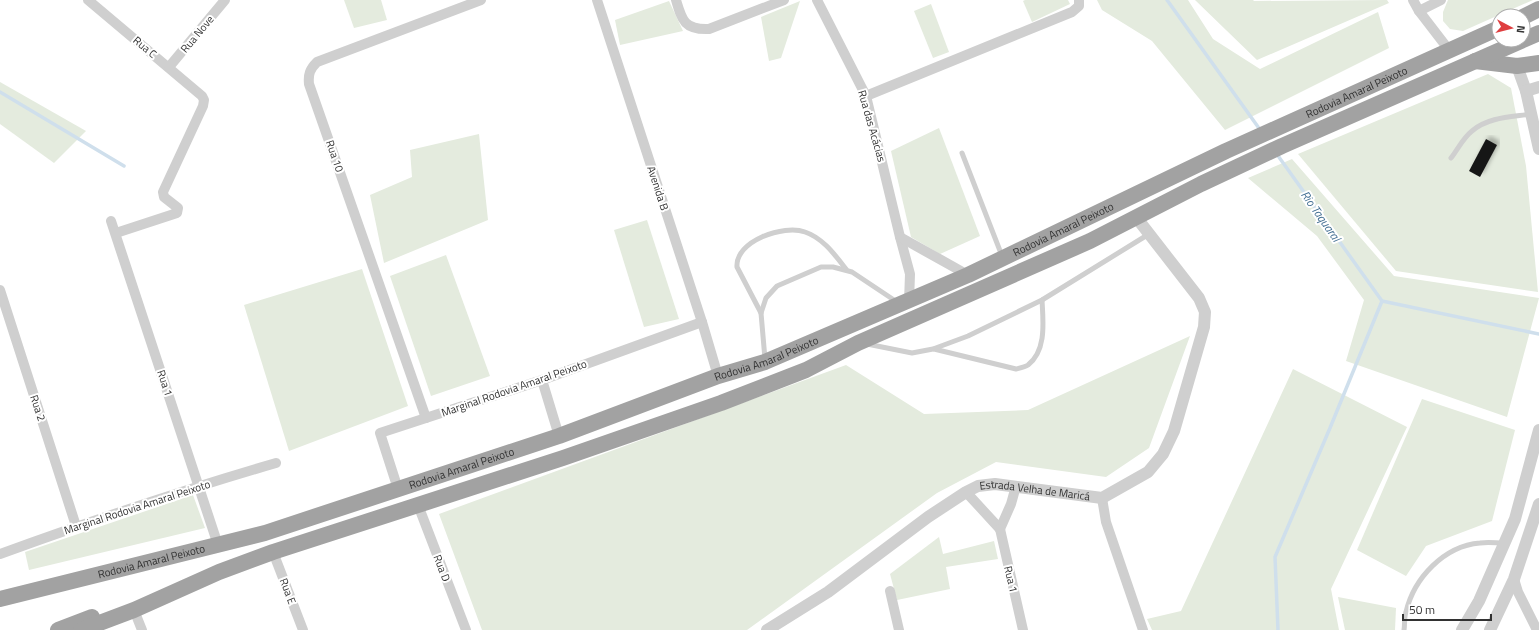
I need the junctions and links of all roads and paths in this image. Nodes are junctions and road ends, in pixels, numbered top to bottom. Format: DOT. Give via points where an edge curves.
graph roads {
  1 [pos="88,0"];
  2 [pos="225,0"];
  3 [pos="481,0"];
  4 [pos="597,0"];
  5 [pos="676,0"];
  6 [pos="784,0"];
  7 [pos="817,0"];
  8 [pos="1079,0"];
  9 [pos="1413,0"];
  10 [pos="1441,0"];
  11 [pos="1419,11"];
  12 [pos="1491,32"];
  13 [pos="1539,33"];
  14 [pos="1449,50"];
  15 [pos="1474,61"];
  16 [pos="1539,63"];
  17 [pos="1517,66"];
  18 [pos="169,67"];
  19 [pos="1539,87"];
  20 [pos="1526,91"];
  21 [pos="866,96"];
  22 [pos="1532,114"];
  23 [pos="1539,149"];
  24 [pos="962,153"];
  25 [pos="1451,158"];
  26 [pos="1136,217"];
  27 [pos="112,221"];
  28 [pos="116,233"];
  29 [pos="1149,234"];
  30 [pos="900,238"];
  31 [pos="1003,258"];
  32 [pos="846,269"];
  33 [pos="968,275"];
  34 [pos="0,290"];
  35 [pos="1042,300"];
  36 [pos="905,303"];
  37 [pos="761,313"];
  38 [pos="702,322"];
  39 [pos="858,342"];
  40 [pos="933,349"];
  41 [pos="765,362"];
  42 [pos="718,376"];
  43 [pos="542,380"];
  44 [pos="426,418"];
  45 [pos="1539,430"];
  46 [pos="559,436"];
  47 [pos="276,463"];
  48 [pos="199,486"];
  49 [pos="1016,486"];
  50 [pos="398,489"];
  51 [pos="966,492"];
  52 [pos="1102,498"];
  53 [pos="1539,504"];
  54 [pos="418,505"];
  55 [pos="1515,518"];
  56 [pos="1533,524"];
  57 [pos="76,526"];
  58 [pos="1000,528"];
  59 [pos="1505,543"];
  60 [pos="218,545"];
  61 [pos="273,552"];
  62 [pos="0,554"];
  63 [pos="146,563"];
  64 [pos="219,572"];
  65 [pos="1514,579"];
  66 [pos="890,591"];
  67 [pos="0,599"];
  68 [pos="0,607"];
  69 [pos="134,610"];
  70 [pos="58,630"];
  71 [pos="82,630"];
  72 [pos="142,630"];
  73 [pos="303,630"];
  74 [pos="466,630"];
  75 [pos="767,630"];
  76 [pos="899,630"];
  77 [pos="1023,630"];
  78 [pos="1143,630"];
  79 [pos="1404,630"];
  80 [pos="1462,630"];
  81 [pos="1490,630"];
  82 [pos="1537,630"];
  1 -- 18 [label="street, Rua C"];
  2 -- 18 [label="street, Rua Nove"];
  3 -- 44 [label="street, Rua 10" via="317,62 308,74 309,84"];
  4 -- 38 [label="street, Avenida B"];
  5 -- 6 [label="street" via="680,16 685,23 690,28 699,30 709,29"];
  7 -- 21 [label="street, Rua das Acácias"];
  8 -- 21 [label="street" via="1078,6 1072,12"];
  9 -- 11 [label="street"];
  10 -- 11 [label="street"];
  11 -- 14 [label="street"];
  12 -- 14 [label="highway, Rodovia Amaral Peixoto"];
  13 -- 15 [label="highway, Rodovia Amaral Peixoto"];
  14 -- 31 [label="highway, Rodovia Amaral Peixoto" via="1226,151"];
  15 -- 17 [label="highway"];
  15 -- 26 [label="highway, Rodovia Amaral Peixoto" via="1282,146"];
  16 -- 17 [label="highway"];
  17 -- 20 [label="street"];
  18 -- 28 [label="street, Rua C" via="204,100 163,192 164,197 177,206 178,211"];
  19 -- 20 [label="street"];
  20 -- 22 [label="street"];
  21 -- 30 [label="street, Rua das Acácias"];
  22 -- 23 [label="street"];
  22 -- 25 [label="lane" via="1501,118 1480,125 1472,131"];
  24 -- 31 [label="lane"];
  26 -- 29 [label="street, Estrada Velha de Maricá"];
  26 -- 39 [label="highway, Rodovia Amaral Peixoto" via="1090,240"];
  27 -- 28 [label="street, Rua 1"];
  28 -- 48 [label="street, Rua 1"];
  29 -- 35 [label="lane"];
  29 -- 52 [label="street, Estrada Velha de Maricá" via="1199,298 1205,312 1204,327 1174,431 1163,454 1148,472"];
  30 -- 33 [label="street"];
  30 -- 36 [label="street, Rua das Acácias" via="910,274"];
  31 -- 33 [label="highway, Rodovia Amaral Peixoto"];
  32 -- 36 [label="lane"];
  32 -- 37 [label="lane" via="821,268 777,286 766,298"];
  32 -- 37 [label="lane" via="830,249 816,237 805,232 774,232 750,243 736,261"];
  33 -- 36 [label="highway, Rodovia Amaral Peixoto"];
  34 -- 57 [label="street, Rua 2"];
  35 -- 40 [label="lane" via="968,336"];
  35 -- 40 [label="lane" via="1044,332 1037,354 1027,365 1016,369"];
  36 -- 41 [label="highway, Rodovia Amaral Peixoto"];
  37 -- 41 [label="lane"];
  38 -- 42 [label="street, Avenida B"];
  38 -- 43 [label="street, Marginal Rodovia Amaral Peixoto"];
  39 -- 40 [label="lane" via="912,353"];
  39 -- 54 [label="highway, Rodovia Amaral Peixoto" via="806,370 721,403"];
  41 -- 42 [label="highway, Rodovia Amaral Peixoto"];
  42 -- 46 [label="highway, Rodovia Amaral Peixoto"];
  43 -- 44 [label="street, Marginal Rodovia Amaral Peixoto"];
  43 -- 46 [label="street"];
  44 -- 50 [label="street, Marginal Rodovia Amaral Peixoto" via="380,434"];
  45 -- 55 [label="street"];
  46 -- 50 [label="highway, Rodovia Amaral Peixoto"];
  47 -- 48 [label="street, Marginal Rodovia Amaral Peixoto"];
  48 -- 57 [label="street, Marginal Rodovia Amaral Peixoto"];
  48 -- 60 [label="street, Rua 1"];
  49 -- 51 [label="street, Estrada Velha de Maricá" via="978,486"];
  49 -- 52 [label="street, Estrada Velha de Maricá"];
  49 -- 58 [label="street"];
  50 -- 60 [label="highway, Rodovia Amaral Peixoto" via="266,533"];
  51 -- 58 [label="street"];
  51 -- 75 [label="street, Estrada Velha de Maricá" via="928,517 828,592"];
  52 -- 78 [label="street" via="1106,522"];
  53 -- 56 [label="street"];
  54 -- 61 [label="highway, Rodovia Amaral Peixoto"];
  54 -- 74 [label="street, Rua D"];
  55 -- 56 [label="street"];
  55 -- 59 [label="street"];
  56 -- 65 [label="street"];
  57 -- 62 [label="street, Marginal Rodovia Amaral Peixoto"];
  58 -- 77 [label="street, Rua 1"];
  59 -- 79 [label="lane" via="1479,543 1453,551 1431,566 1414,587 1405,612"];
  59 -- 80 [label="street" via="1479,601"];
  60 -- 63 [label="highway, Rodovia Amaral Peixoto"];
  61 -- 64 [label="highway, Rodovia Amaral Peixoto"];
  61 -- 73 [label="street, Rua E"];
  63 -- 67 [label="highway, Rodovia Amaral Peixoto"];
  63 -- 68 [label="highway" via="123,576"];
  64 -- 69 [label="highway, Rodovia Amaral Peixoto"];
  64 -- 70 [label="highway" via="192,576"];
  65 -- 81 [label="street"];
  65 -- 82 [label="street"];
  66 -- 76 [label="street"];
  69 -- 71 [label="highway, Rodovia Amaral Peixoto"];
  69 -- 72 [label="street"];
}
